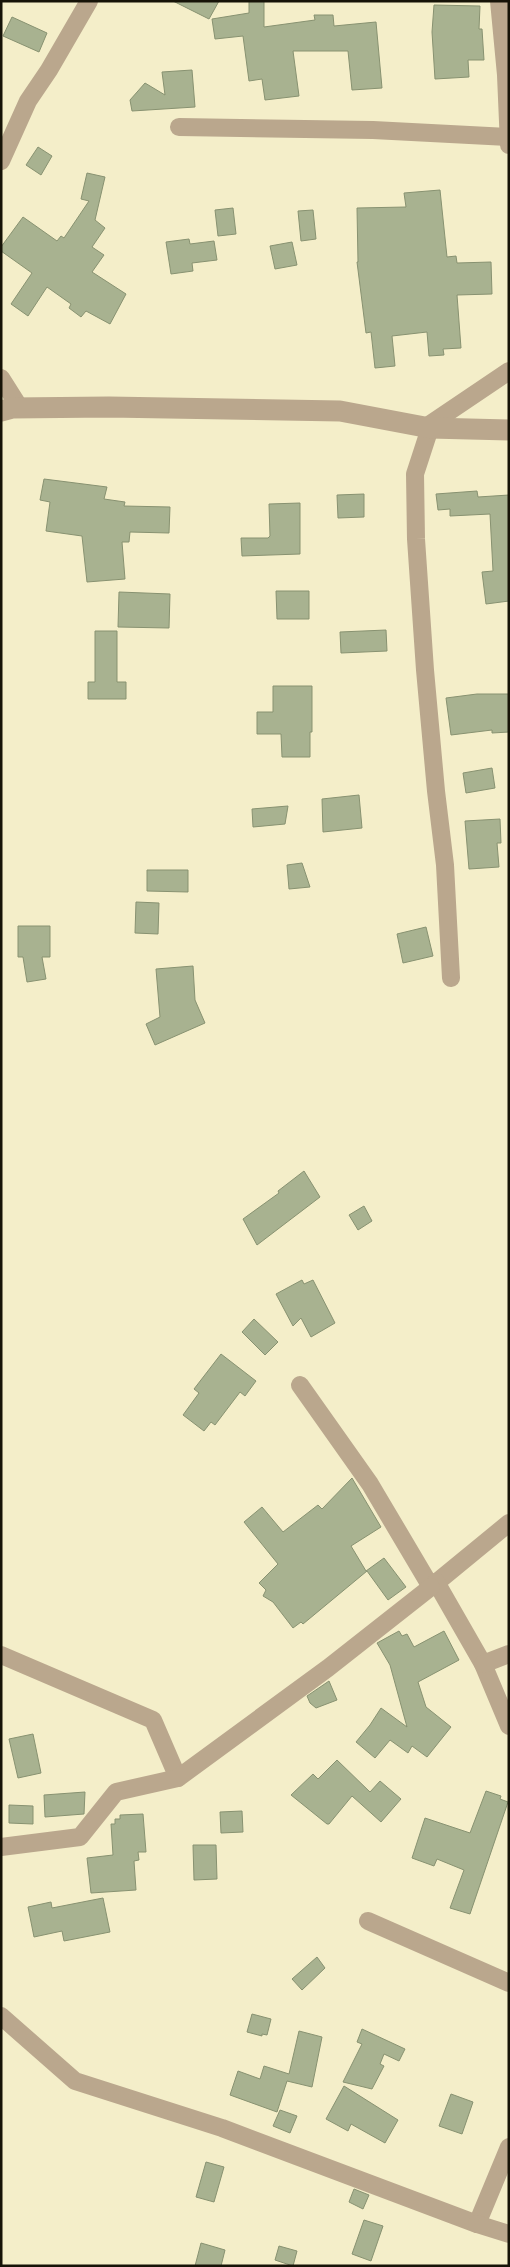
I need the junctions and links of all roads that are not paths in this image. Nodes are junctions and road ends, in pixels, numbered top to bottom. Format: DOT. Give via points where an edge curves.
graph roads {
  1 [pos="89,1"];
  2 [pos="499,1"];
  3 [pos="179,127"];
  4 [pos="508,141"];
  5 [pos="1,161"];
  6 [pos="509,371"];
  7 [pos="1,378"];
  8 [pos="11,410"];
  9 [pos="428,428"];
  10 [pos="509,430"];
  11 [pos="451,978"];
  12 [pos="300,1385"];
  13 [pos="509,1523"];
  14 [pos="434,1585"];
  15 [pos="509,1654"];
  16 [pos="1,1655"];
  17 [pos="483,1664"];
  18 [pos="509,1726"];
  19 [pos="178,1778"];
  20 [pos="1,1847"];
  21 [pos="368,1921"];
  22 [pos="509,1983"];
  23 [pos="1,2016"];
  24 [pos="509,2147"];
  25 [pos="477,2224"];
  26 [pos="509,2234"];
  1 -- 5 [label="street" via="28,101"];
  2 -- 4 [label="street"];
  3 -- 4 [label="street" via="373,130"];
  6 -- 9 [label="street"];
  7 -- 8 [label="street"];
  8 -- 9 [label="street" via="109,407 340,411"];
  9 -- 10 [label="street"];
  9 -- 11 [label="street" via="415,474 416,539 429,717 445,865"];
  12 -- 14 [label="street" via="370,1484"];
  13 -- 14 [label="street"];
  14 -- 17 [label="street"];
  14 -- 19 [label="street"];
  15 -- 17 [label="street"];
  16 -- 19 [label="street" via="153,1720"];
  17 -- 18 [label="street"];
  19 -- 20 [label="street" via="116,1792 80,1837"];
  21 -- 22 [label="street"];
  23 -- 25 [label="street" via="75,2082 222,2128"];
  24 -- 25 [label="street"];
  25 -- 26 [label="street"];
}
